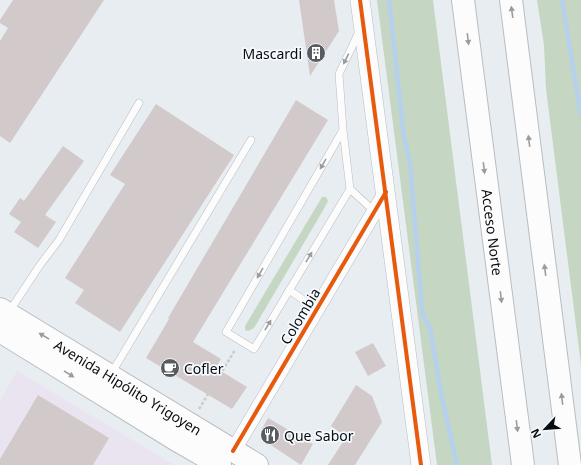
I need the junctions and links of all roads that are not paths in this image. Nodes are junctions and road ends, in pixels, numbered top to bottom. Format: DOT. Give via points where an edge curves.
graph roads {
  1 [pos="360,0"];
  2 [pos="463,0"];
  3 [pos="511,0"];
  4 [pos="363,24"];
  5 [pos="139,103"];
  6 [pos="342,130"];
  7 [pos="251,140"];
  8 [pos="350,189"];
  9 [pos="386,192"];
  10 [pos="374,211"];
  11 [pos="390,222"];
  12 [pos="289,290"];
  13 [pos="317,309"];
  14 [pos="2,318"];
  15 [pos="110,376"];
  16 [pos="226,458"];
  17 [pos="257,465"];
  18 [pos="421,465"];
  19 [pos="523,465"];
  20 [pos="570,465"];
  1 -- 4 [label="street"];
  2 -- 19 [label="main road, Acceso Norte, one-way"];
  20 -- 3 [label="main road, one-way"];
  4 -- 6 [label="lane, one-way" via="339,74"];
  4 -- 9 [label="street"];
  5 -- 14 [label="lane" via="59,240"];
  6 -- 8 [label="lane"];
  6 -- 12 [label="lane, one-way" via="226,332 254,349"];
  7 -- 15 [label="lane"];
  8 -- 10 [label="lane"];
  12 -- 8 [label="lane, one-way"];
  9 -- 10 [label="street, Colombia"];
  9 -- 11 [label="street"];
  10 -- 11 [label="lane"];
  10 -- 13 [label="street, Colombia"];
  11 -- 18 [label="street"];
  12 -- 13 [label="lane"];
  13 -- 16 [label="street, Colombia"];
  15 -- 14 [label="main road, Avenida Hipólito Yrigoyen, one-way"];
  14 -- 16 [label="main road, Avenida Hipólito Yrigoyen, one-way" via="175,439"];
  15 -- 16 [label="main road, Avenida Hipólito Yrigoyen" via="190,424"];
  16 -- 17 [label="main road, Avenida Hipólito Yrigoyen"];
}
